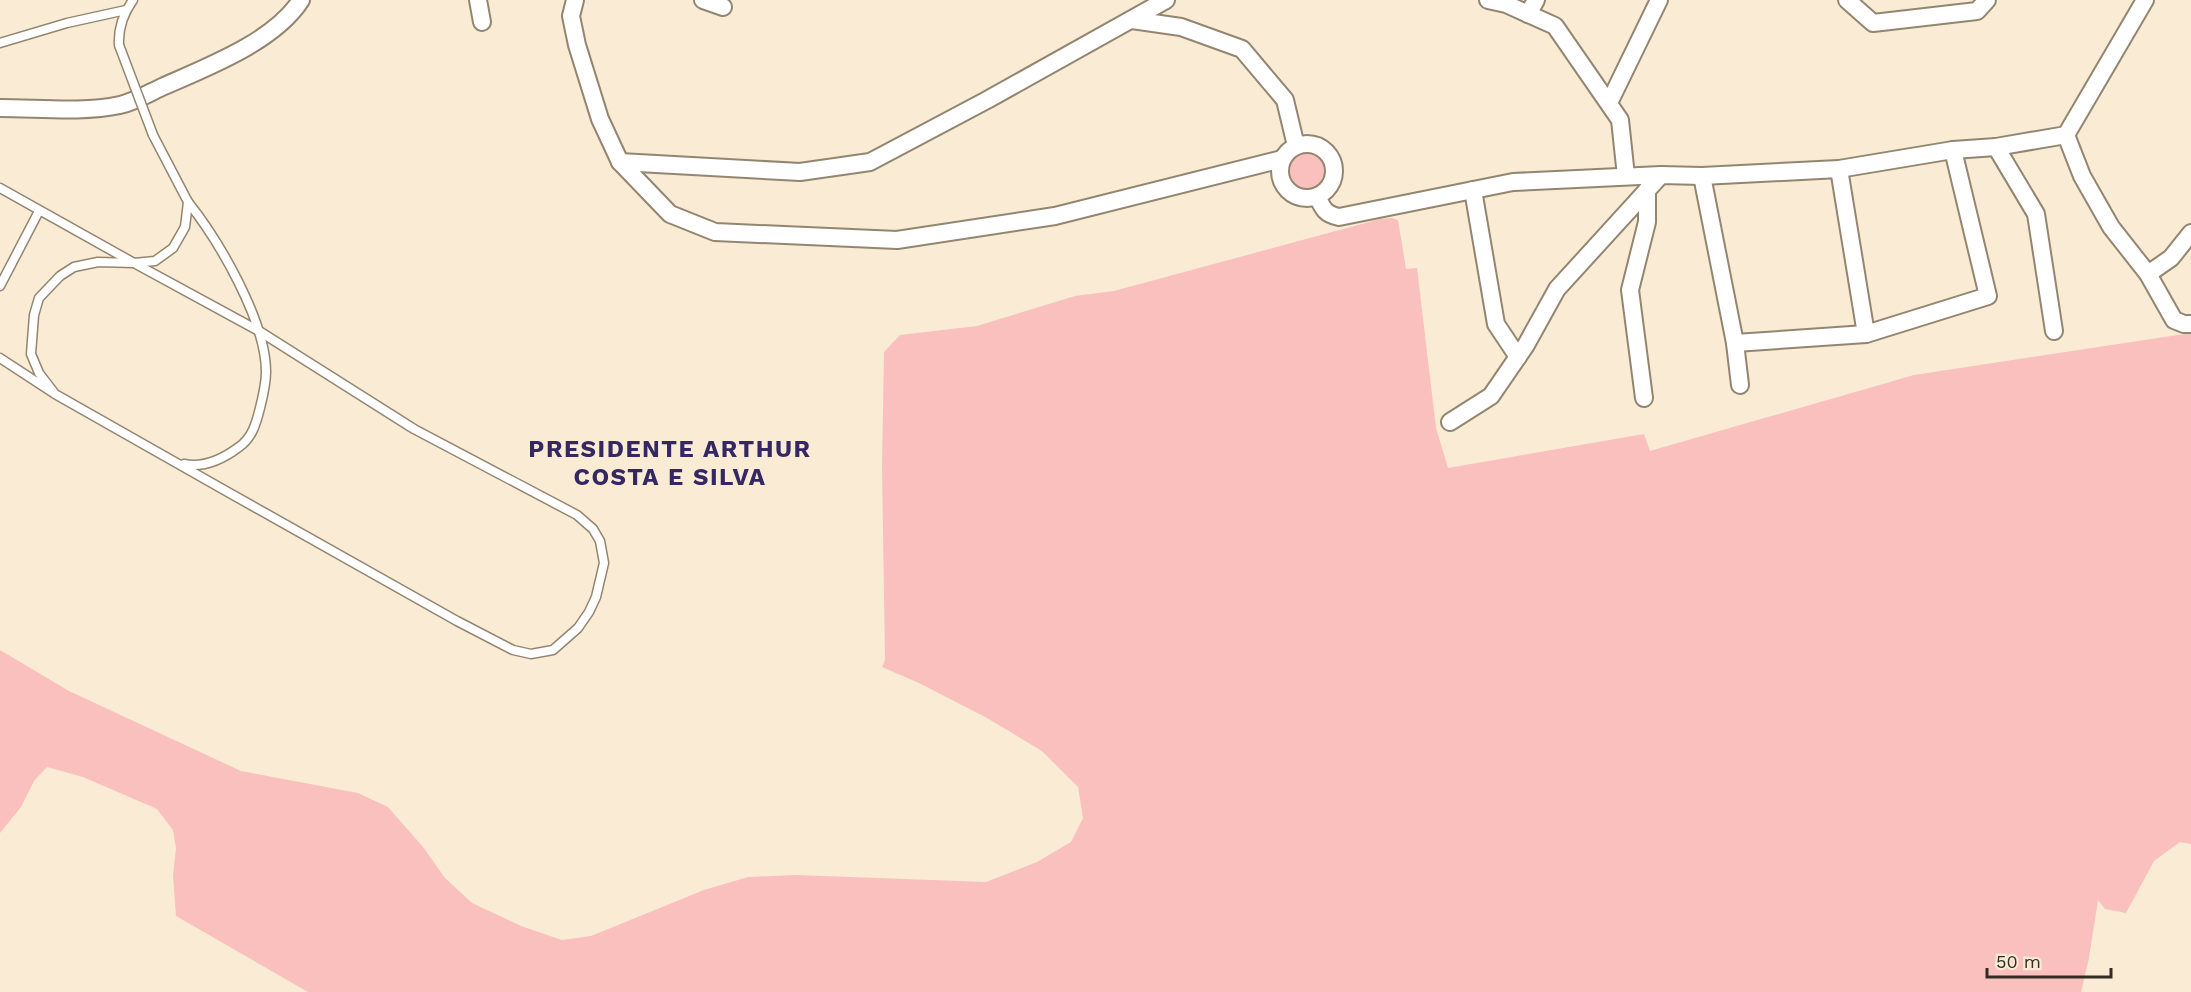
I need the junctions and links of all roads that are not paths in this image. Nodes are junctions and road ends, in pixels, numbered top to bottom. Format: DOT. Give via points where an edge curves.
graph roads {
  1 [pos="133,0"];
  2 [pos="477,0"];
  3 [pos="575,0"];
  4 [pos="703,0"];
  5 [pos="1166,0"];
  6 [pos="1488,0"];
  7 [pos="1659,0"];
  8 [pos="1847,0"];
  9 [pos="1987,0"];
  10 [pos="2145,0"];
  11 [pos="301,1"];
  12 [pos="723,7"];
  13 [pos="1532,7"];
  14 [pos="126,10"];
  15 [pos="1132,20"];
  16 [pos="482,22"];
  17 [pos="0,43"];
  18 [pos="1609,103"];
  19 [pos="0,108"];
  20 [pos="2066,135"];
  21 [pos="1296,146"];
  22 [pos="1996,147"];
  23 [pos="1953,150"];
  24 [pos="1282,159"];
  25 [pos="620,162"];
  26 [pos="1839,169"];
  27 [pos="1661,175"];
  28 [pos="1626,176"];
  29 [pos="1702,176"];
  30 [pos="0,188"];
  31 [pos="1473,190"];
  32 [pos="1647,190"];
  33 [pos="1317,196"];
  34 [pos="188,202"];
  35 [pos="39,211"];
  36 [pos="2191,233"];
  37 [pos="135,263"];
  38 [pos="2148,274"];
  39 [pos="0,286"];
  40 [pos="2191,324"];
  41 [pos="259,331"];
  42 [pos="2054,331"];
  43 [pos="1866,334"];
  44 [pos="1735,343"];
  45 [pos="1518,357"];
  46 [pos="0,358"];
  47 [pos="1740,385"];
  48 [pos="56,394"];
  49 [pos="1644,398"];
  50 [pos="1450,422"];
  51 [pos="177,462"];
  1 -- 14 [label="lane"];
  2 -- 16 [label="street"];
  3 -- 25 [label="street" via="571,16 577,45 600,119"];
  4 -- 12 [label="street"];
  5 -- 15 [label="street"];
  6 -- 13 [label="street"];
  7 -- 18 [label="street"];
  8 -- 9 [label="street" via="1873,23 1977,11"];
  10 -- 20 [label="street"];
  11 -- 19 [label="street" via="272,31 217,63 122,105"];
  13 -- 18 [label="street" via="1555,26"];
  14 -- 17 [label="lane"];
  14 -- 34 [label="lane, bridge" via="118,31 119,45 153,135"];
  15 -- 21 [label="street" via="1180,27 1242,49 1285,100"];
  15 -- 25 [label="street" via="870,162 800,172"];
  18 -- 28 [label="street" via="1620,120"];
  20 -- 22 [label="street"];
  20 -- 38 [label="street" via="2082,176 2111,226"];
  21 -- 24 [label="street"];
  21 -- 33 [label="street" via="1315,145 1330,157 1332,181"];
  22 -- 23 [label="street"];
  22 -- 42 [label="street" via="2036,214"];
  23 -- 26 [label="street"];
  23 -- 43 [label="street" via="1988,296"];
  24 -- 25 [label="street" via="1055,216 897,240 715,232 669,214"];
  24 -- 33 [label="street" via="1280,174 1288,191 1297,197"];
  26 -- 29 [label="street"];
  26 -- 43 [label="street"];
  27 -- 28 [label="street"];
  27 -- 29 [label="street"];
  27 -- 32 [label="street"];
  28 -- 31 [label="street" via="1514,182"];
  29 -- 44 [label="street"];
  30 -- 35 [label="lane"];
  31 -- 33 [label="street" via="1340,217 1323,210"];
  31 -- 45 [label="street" via="1496,324"];
  32 -- 45 [label="street" via="1557,289"];
  32 -- 49 [label="street" via="1647,222 1630,290"];
  34 -- 37 [label="lane" via="185,227 173,248 154,261"];
  34 -- 41 [label="lane" via="232,268"];
  35 -- 37 [label="lane"];
  35 -- 39 [label="lane"];
  36 -- 38 [label="street" via="2172,258"];
  37 -- 41 [label="lane"];
  37 -- 48 [label="lane" via="98,262 74,267 39,298 31,354 39,373"];
  38 -- 40 [label="street" via="2174,320"];
  41 -- 51 [label="lane" via="266,372 249,440 230,455 206,465"];
  41 -- 51 [label="lane" via="414,429 577,515 600,541 604,563 589,612 578,628 553,650 531,654 513,650"];
  43 -- 44 [label="street"];
  44 -- 47 [label="street"];
  45 -- 50 [label="street" via="1491,396"];
  46 -- 48 [label="lane"];
  48 -- 51 [label="lane"];
}
